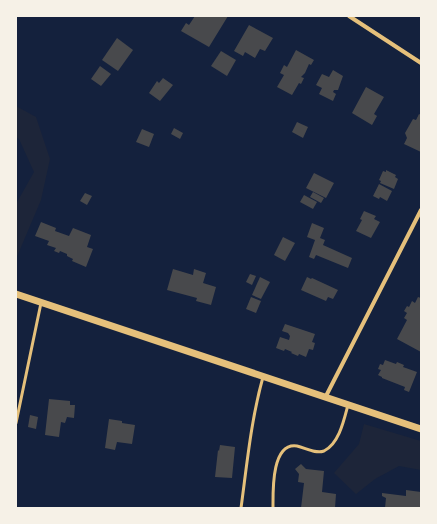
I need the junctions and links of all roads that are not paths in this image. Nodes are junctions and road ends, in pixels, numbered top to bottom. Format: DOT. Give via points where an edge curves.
graph roads {
  1 [pos="349,16"];
  2 [pos="421,63"];
  3 [pos="421,210"];
  4 [pos="16,294"];
  5 [pos="41,303"];
  6 [pos="263,377"];
  7 [pos="324,398"];
  8 [pos="348,405"];
  9 [pos="16,423"];
  10 [pos="421,429"];
  11 [pos="241,508"];
  12 [pos="273,508"];
  1 -- 2 [label="street"];
  3 -- 7 [label="street"];
  4 -- 5 [label="street"];
  5 -- 6 [label="street"];
  5 -- 9 [label="lane"];
  6 -- 7 [label="street"];
  6 -- 11 [label="lane"];
  7 -- 8 [label="street"];
  8 -- 10 [label="street"];
  8 -- 12 [label="lane" via="338,436 325,450 318,452 289,446 284,450 274,474"];
}
